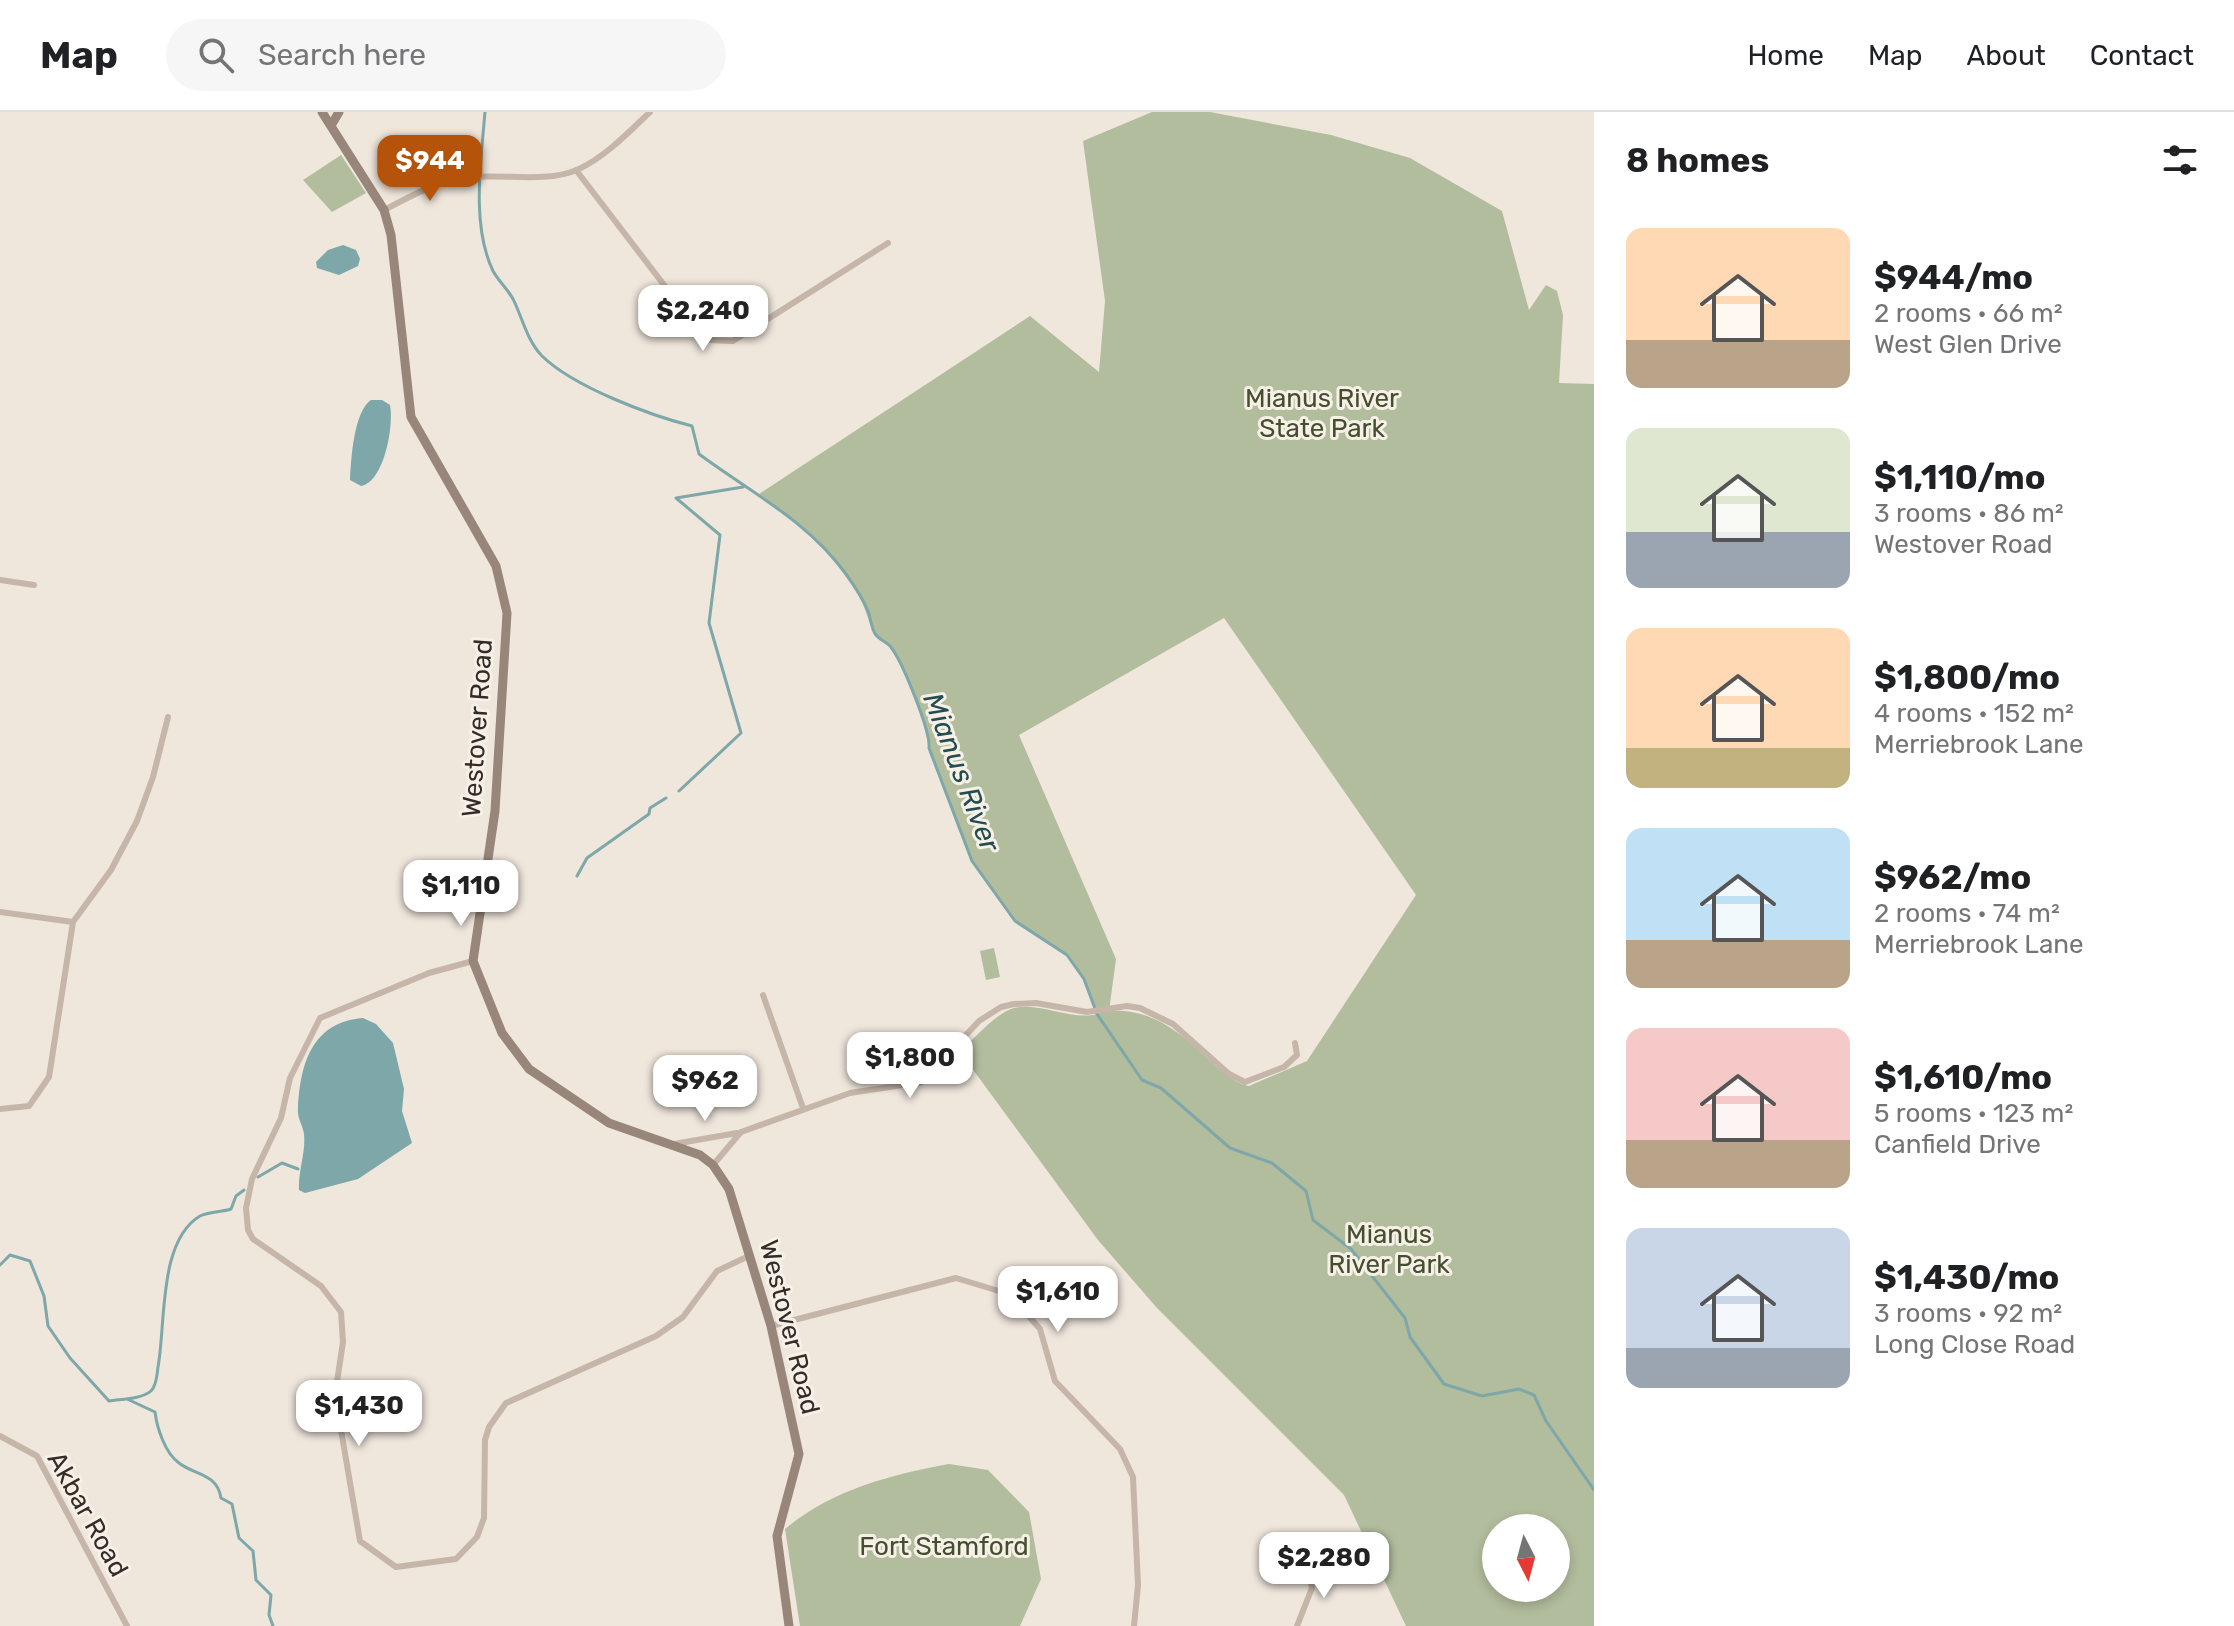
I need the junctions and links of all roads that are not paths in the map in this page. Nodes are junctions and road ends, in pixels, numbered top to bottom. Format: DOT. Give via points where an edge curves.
graph roads {
  1 [pos="322,112"];
  2 [pos="339,112"];
  3 [pos="650,112"];
  4 [pos="332,124"];
  5 [pos="576,170"];
  6 [pos="384,210"];
  7 [pos="888,243"];
  8 [pos="0,580"];
  9 [pos="34,585"];
  10 [pos="168,717"];
  11 [pos="0,912"];
  12 [pos="73,922"];
  13 [pos="473,961"];
  14 [pos="763,995"];
  15 [pos="1295,1043"];
  16 [pos="803,1108"];
  17 [pos="0,1109"];
  18 [pos="741,1132"];
  19 [pos="674,1144"];
  20 [pos="713,1165"];
  21 [pos="751,1255"];
  22 [pos="771,1326"];
  23 [pos="0,1436"];
  24 [pos="1307,1566"];
  25 [pos="127,1626"];
  26 [pos="789,1626"];
  27 [pos="1134,1626"];
  28 [pos="1297,1626"];
  1 -- 4 [label="street, Westover Road"];
  2 -- 4 [label="street"];
  3 -- 5 [label="street" via="602,156"];
  4 -- 6 [label="street, Westover Road"];
  5 -- 6 [label="street" via="470,177 433,185"];
  5 -- 7 [label="street" via="710,340 733,341"];
  6 -- 13 [label="street, Westover Road" via="411,417 496,566 507,613 495,811"];
  8 -- 9 [label="street"];
  10 -- 12 [label="street" via="131,833"];
  11 -- 12 [label="street"];
  12 -- 17 [label="street" via="49,1077 29,1106"];
  13 -- 19 [label="street" via="502,1033 529,1069 609,1123"];
  13 -- 21 [label="street" via="429,973 320,1018 290,1078 281,1118 248,1193 253,1239 321,1286 341,1312 343,1342 335,1395 360,1541 396,1567 456,1559 477,1537 484,1518 485,1440 502,1407 656,1336 683,1317 717,1271"];
  14 -- 16 [label="street"];
  15 -- 16 [label="street" via="1297,1055 1291,1063 1245,1082 1162,1017 1127,1006 1087,1012 1036,1003 1001,1007 979,1021 922,1082 850,1093"];
  16 -- 18 [label="street"];
  18 -- 19 [label="street"];
  18 -- 20 [label="street"];
  19 -- 20 [label="street"];
  20 -- 21 [label="street, Westover Road" via="729,1189"];
  21 -- 22 [label="street, Westover Road"];
  22 -- 26 [label="street, Westover Road" via="799,1454 777,1536"];
  22 -- 27 [label="street" via="956,1278 994,1289 1020,1306 1040,1329 1055,1381 1120,1449 1133,1477 1138,1585"];
  23 -- 25 [label="street, Akbar Road" via="37,1456"];
  24 -- 28 [label="street" via="1312,1588"];
}
